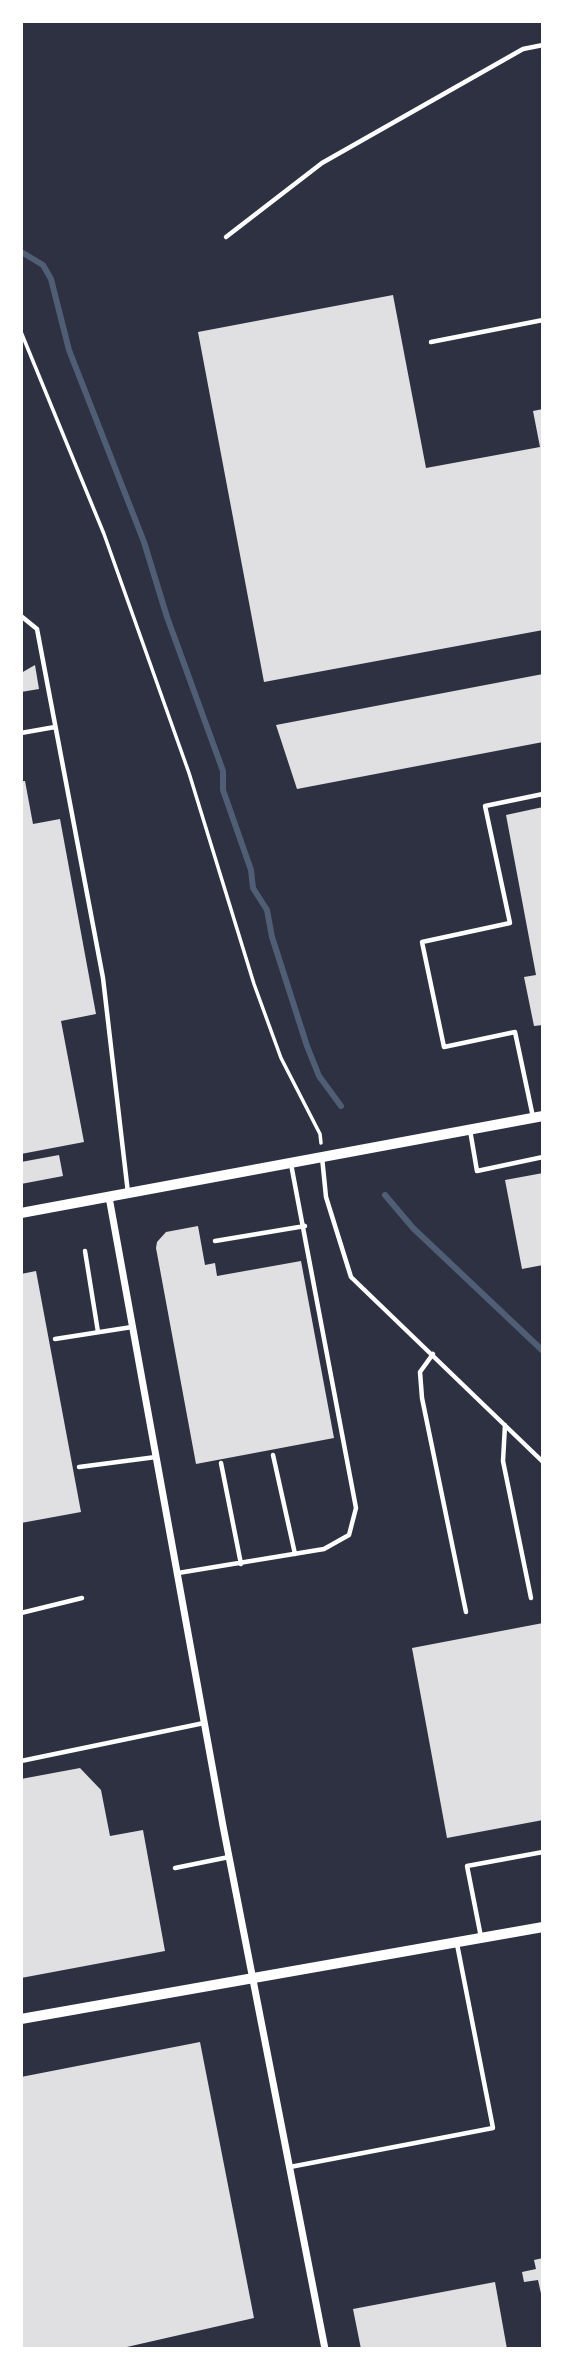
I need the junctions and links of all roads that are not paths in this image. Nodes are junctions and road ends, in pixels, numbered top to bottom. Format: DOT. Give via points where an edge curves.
graph roads {
  1 [pos="543,45"];
  2 [pos="226,237"];
  3 [pos="543,320"];
  4 [pos="431,342"];
  5 [pos="21,616"];
  6 [pos="55,727"];
  7 [pos="21,733"];
  8 [pos="543,794"];
  9 [pos="538,1116"];
  10 [pos="469,1129"];
  11 [pos="322,1157"];
  12 [pos="543,1157"];
  13 [pos="291,1163"];
  14 [pos="128,1194"];
  15 [pos="109,1197"];
  16 [pos="21,1213"];
  17 [pos="305,1226"];
  18 [pos="215,1241"];
  19 [pos="85,1251"];
  20 [pos="133,1327"];
  21 [pos="99,1332"];
  22 [pos="55,1339"];
  23 [pos="433,1354"];
  24 [pos="505,1424"];
  25 [pos="274,1455"];
  26 [pos="157,1457"];
  27 [pos="543,1462"];
  28 [pos="221,1463"];
  29 [pos="79,1467"];
  30 [pos="295,1554"];
  31 [pos="241,1564"];
  32 [pos="178,1573"];
  33 [pos="82,1598"];
  34 [pos="531,1598"];
  35 [pos="466,1612"];
  36 [pos="21,1613"];
  37 [pos="205,1723"];
  38 [pos="21,1761"];
  39 [pos="543,1852"];
  40 [pos="230,1857"];
  41 [pos="175,1868"];
  42 [pos="543,1927"];
  43 [pos="481,1938"];
  44 [pos="457,1942"];
  45 [pos="253,1977"];
  46 [pos="21,2019"];
  47 [pos="290,2166"];
  48 [pos="325,2349"];
  1 -- 2 [label="lane" via="523,49 322,163"];
  3 -- 4 [label="lane"];
  5 -- 6 [label="lane" via="37,629"];
  6 -- 7 [label="lane"];
  6 -- 14 [label="lane" via="103,978"];
  8 -- 9 [label="lane" via="485,806 509,923 422,942 444,1047 515,1032"];
  9 -- 10 [label="street"];
  10 -- 11 [label="street"];
  10 -- 12 [label="lane" via="477,1171"];
  11 -- 13 [label="street"];
  11 -- 23 [label="lane" via="326,1197 351,1277"];
  13 -- 14 [label="street"];
  13 -- 17 [label="lane"];
  14 -- 15 [label="street"];
  15 -- 16 [label="street"];
  15 -- 20 [label="street"];
  17 -- 18 [label="lane"];
  17 -- 30 [label="lane" via="356,1508 349,1535 324,1549"];
  19 -- 21 [label="lane"];
  20 -- 21 [label="lane"];
  20 -- 26 [label="street"];
  21 -- 22 [label="lane"];
  23 -- 24 [label="lane"];
  23 -- 35 [label="lane" via="420,1372 422,1398"];
  24 -- 27 [label="lane"];
  24 -- 34 [label="lane" via="503,1461"];
  25 -- 30 [label="lane"];
  26 -- 29 [label="lane"];
  26 -- 32 [label="street"];
  28 -- 31 [label="lane"];
  30 -- 31 [label="lane"];
  31 -- 32 [label="lane"];
  32 -- 37 [label="street"];
  33 -- 36 [label="lane"];
  37 -- 38 [label="lane"];
  37 -- 40 [label="street"];
  39 -- 43 [label="lane" via="467,1866"];
  40 -- 41 [label="lane"];
  40 -- 45 [label="street"];
  42 -- 43 [label="street"];
  43 -- 44 [label="street"];
  44 -- 45 [label="street"];
  44 -- 47 [label="lane" via="493,2128"];
  45 -- 46 [label="street"];
  45 -- 47 [label="street"];
  47 -- 48 [label="street"];
}
